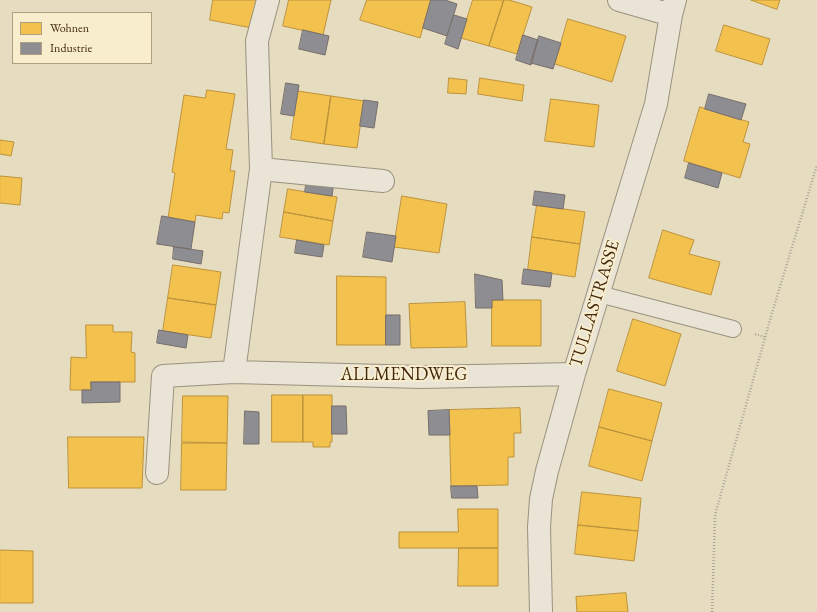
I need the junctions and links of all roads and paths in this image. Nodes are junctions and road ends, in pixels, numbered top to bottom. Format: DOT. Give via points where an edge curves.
graph roads {
  1 [pos="268,0"];
  2 [pos="620,0"];
  3 [pos="673,7"];
  4 [pos="817,165"];
  5 [pos="261,169"];
  6 [pos="383,182"];
  7 [pos="599,294"];
  8 [pos="733,329"];
  9 [pos="234,372"];
  10 [pos="574,374"];
  11 [pos="157,473"];
  12 [pos="541,612"];
  13 [pos="712,612"];
  1 -- 5 [label="street" via="258,41"];
  2 -- 3 [label="street"];
  3 -- 7 [label="street, TULLASTRASSE" via="656,104"];
  4 -- 13 [label="path" via="770,319 715,516"];
  5 -- 6 [label="street"];
  5 -- 9 [label="street"];
  7 -- 8 [label="lane"];
  7 -- 10 [label="street, TULLASTRASSE"];
  9 -- 10 [label="street, ALLMENDWEG" via="421,377"];
  9 -- 11 [label="street, ALLMENDWEG" via="163,376"];
  10 -- 12 [label="street, TULLASTRASSE" via="546,471 541,498"];
}
